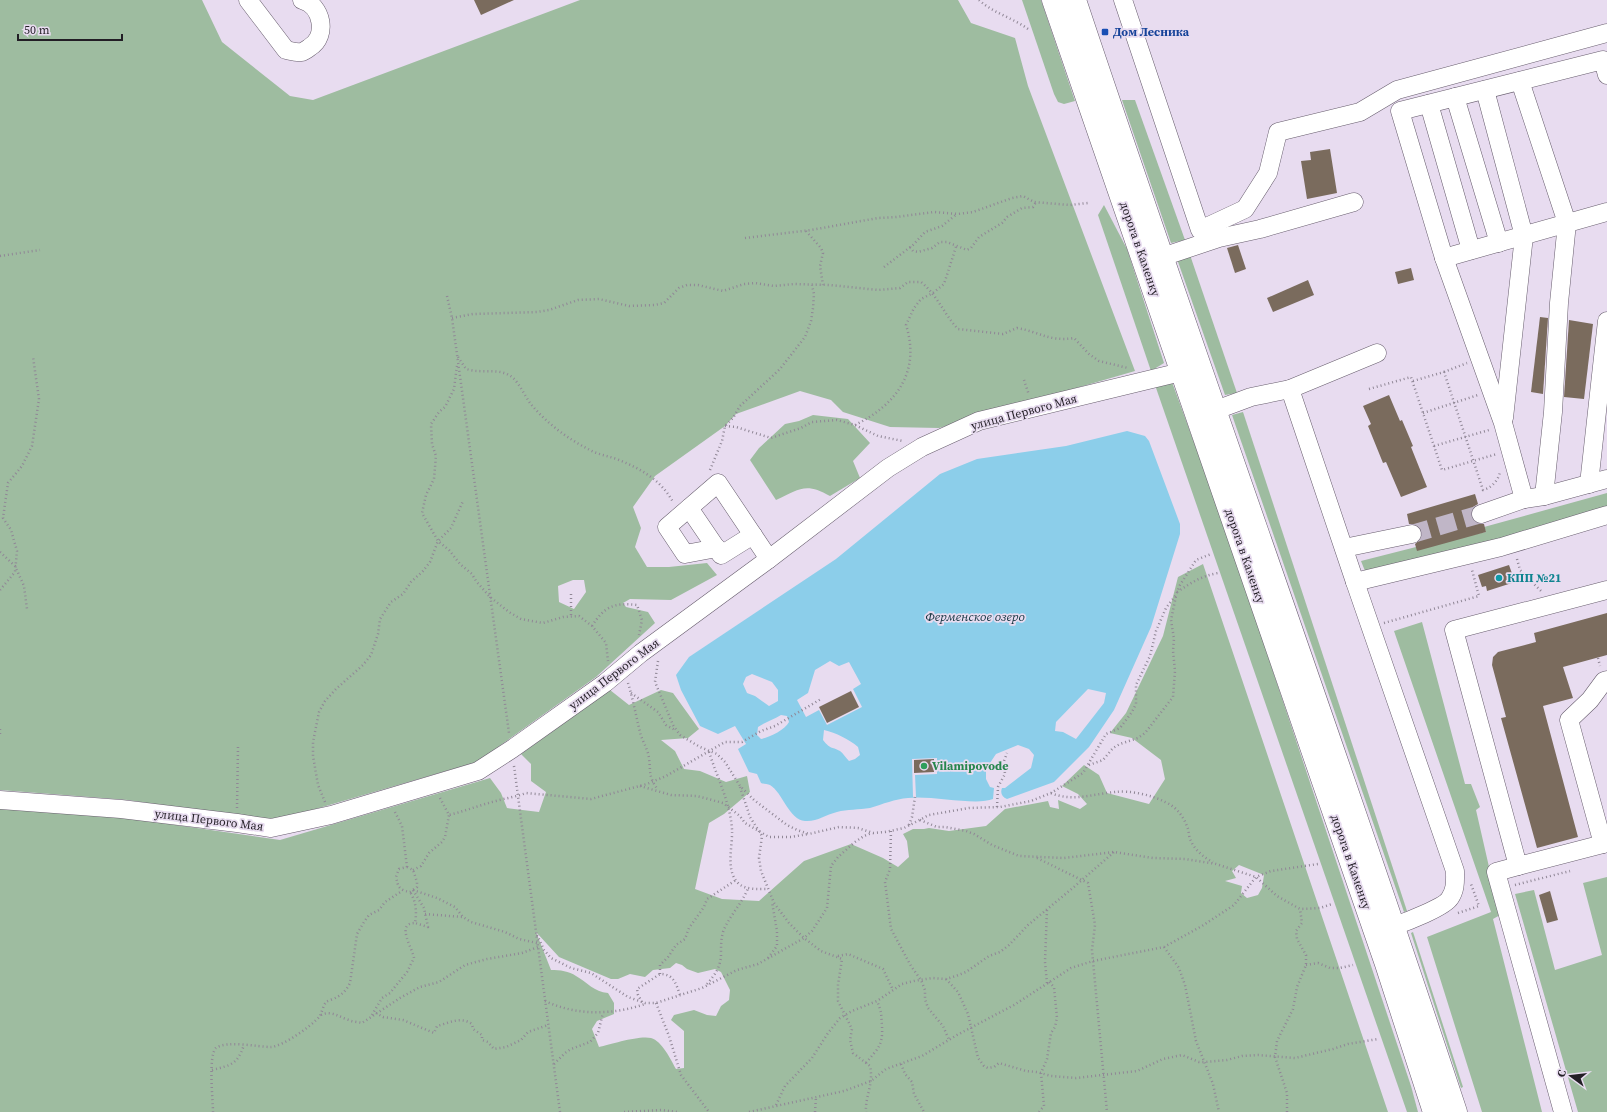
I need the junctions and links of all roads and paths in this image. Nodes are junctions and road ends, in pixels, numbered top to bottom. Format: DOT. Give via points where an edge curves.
graph roads {
  1 [pos="248,0"];
  2 [pos="302,0"];
  3 [pos="979,0"];
  4 [pos="1053,0"];
  5 [pos="1075,0"];
  6 [pos="1123,0"];
  7 [pos="1028,29"];
  8 [pos="1607,33"];
  9 [pos="1607,75"];
  10 [pos="1520,81"];
  11 [pos="1485,90"];
  12 [pos="1455,98"];
  13 [pos="1428,104"];
  14 [pos="1036,202"];
  15 [pos="1354,202"];
  16 [pos="1088,203"];
  17 [pos="1607,212"];
  18 [pos="958,214"];
  19 [pos="1567,224"];
  20 [pos="806,230"];
  21 [pos="1524,236"];
  22 [pos="745,238"];
  23 [pos="1499,243"];
  24 [pos="956,246"];
  25 [pos="910,247"];
  26 [pos="40,250"];
  27 [pos="1471,250"];
  28 [pos="0,256"];
  29 [pos="1162,257"];
  30 [pos="1444,258"];
  31 [pos="884,267"];
  32 [pos="812,285"];
  33 [pos="822,285"];
  34 [pos="933,292"];
  35 [pos="447,296"];
  36 [pos="452,318"];
  37 [pos="1607,321"];
  38 [pos="1377,353"];
  39 [pos="457,355"];
  40 [pos="33,357"];
  41 [pos="1480,358"];
  42 [pos="458,361"];
  43 [pos="1131,369"];
  44 [pos="1181,372"];
  45 [pos="1444,372"];
  46 [pos="1413,381"];
  47 [pos="1290,389"];
  48 [pos="1369,389"];
  49 [pos="1492,391"];
  50 [pos="1454,403"];
  51 [pos="1216,410"];
  52 [pos="1423,413"];
  53 [pos="1503,422"];
  54 [pos="725,426"];
  55 [pos="855,426"];
  56 [pos="1465,437"];
  57 [pos="1434,446"];
  58 [pos="922,447"];
  59 [pos="1501,452"];
  60 [pos="1473,461"];
  61 [pos="1502,468"];
  62 [pos="1607,479"];
  63 [pos="1589,484"];
  64 [pos="712,488"];
  65 [pos="1544,496"];
  66 [pos="1524,499"];
  67 [pos="463,501"];
  68 [pos="689,508"];
  69 [pos="1481,514"];
  70 [pos="1607,515"];
  71 [pos="1412,534"];
  72 [pos="753,535"];
  73 [pos="438,541"];
  74 [pos="717,548"];
  75 [pos="1344,548"];
  76 [pos="0,552"];
  77 [pos="1211,554"];
  78 [pos="1468,555"];
  79 [pos="1516,556"];
  80 [pos="769,560"];
  81 [pos="15,566"];
  82 [pos="1523,572"];
  83 [pos="1218,573"];
  84 [pos="1517,576"];
  85 [pos="1355,582"];
  86 [pos="0,590"];
  87 [pos="1607,590"];
  88 [pos="571,594"];
  89 [pos="1176,594"];
  90 [pos="1544,594"];
  91 [pos="490,597"];
  92 [pos="27,609"];
  93 [pos="571,616"];
  94 [pos="1381,624"];
  95 [pos="592,626"];
  96 [pos="663,637"];
  97 [pos="641,653"];
  98 [pos="1598,658"];
  99 [pos="1607,664"];
  100 [pos="624,667"];
  101 [pos="1607,680"];
  102 [pos="604,683"];
  103 [pos="631,693"];
  104 [pos="821,699"];
  105 [pos="0,729"];
  106 [pos="678,731"];
  107 [pos="0,736"];
  108 [pos="238,746"];
  109 [pos="710,750"];
  110 [pos="1007,752"];
  111 [pos="512,755"];
  112 [pos="1088,765"];
  113 [pos="652,782"];
  114 [pos="430,785"];
  115 [pos="639,786"];
  116 [pos="740,786"];
  117 [pos="658,790"];
  118 [pos="1051,793"];
  119 [pos="518,797"];
  120 [pos="915,797"];
  121 [pos="0,800"];
  122 [pos="728,807"];
  123 [pos="997,807"];
  124 [pos="397,814"];
  125 [pos="331,815"];
  126 [pos="449,815"];
  127 [pos="919,820"];
  128 [pos="237,823"];
  129 [pos="908,825"];
  130 [pos="891,831"];
  131 [pos="761,833"];
  132 [pos="873,833"];
  133 [pos="809,834"];
  134 [pos="1605,844"];
  135 [pos="1114,852"];
  136 [pos="1035,857"];
  137 [pos="1216,864"];
  138 [pos="1318,864"];
  139 [pos="1518,866"];
  140 [pos="407,867"];
  141 [pos="413,870"];
  142 [pos="1572,870"];
  143 [pos="1256,877"];
  144 [pos="1082,879"];
  145 [pos="736,880"];
  146 [pos="1471,884"];
  147 [pos="748,888"];
  148 [pos="767,889"];
  149 [pos="1500,889"];
  150 [pos="413,890"];
  151 [pos="402,891"];
  152 [pos="410,892"];
  153 [pos="772,900"];
  154 [pos="1332,904"];
  155 [pos="1047,909"];
  156 [pos="1300,909"];
  157 [pos="425,914"];
  158 [pos="1451,916"];
  159 [pos="463,917"];
  160 [pos="415,923"];
  161 [pos="1394,926"];
  162 [pos="536,931"];
  163 [pos="804,938"];
  164 [pos="537,943"];
  165 [pos="538,947"];
  166 [pos="1164,947"];
  167 [pos="838,956"];
  168 [pos="766,960"];
  169 [pos="1093,960"];
  170 [pos="1306,965"];
  171 [pos="1353,965"];
  172 [pos="660,974"];
  173 [pos="946,979"];
  174 [pos="920,980"];
  175 [pos="1048,982"];
  176 [pos="706,986"];
  177 [pos="893,990"];
  178 [pos="680,995"];
  179 [pos="545,1001"];
  180 [pos="877,1001"];
  181 [pos="642,1002"];
  182 [pos="648,1003"];
  183 [pos="656,1003"];
  184 [pos="376,1013"];
  185 [pos="603,1013"];
  186 [pos="320,1015"];
  187 [pos="372,1015"];
  188 [pos="845,1015"];
  189 [pos="548,1025"];
  190 [pos="972,1027"];
  191 [pos="1378,1038"];
  192 [pos="949,1040"];
  193 [pos="244,1045"];
  194 [pos="1275,1057"];
  195 [pos="1205,1062"];
  196 [pos="866,1063"];
  197 [pos="554,1064"];
  198 [pos="901,1064"];
  199 [pos="212,1070"];
  200 [pos="1041,1073"];
  201 [pos="1104,1074"];
  202 [pos="871,1081"];
  203 [pos="816,1097"];
  204 [pos="776,1105"];
  205 [pos="213,1112"];
  206 [pos="560,1112"];
  207 [pos="624,1112"];
  208 [pos="677,1112"];
  209 [pos="709,1112"];
  210 [pos="749,1112"];
  211 [pos="815,1112"];
  212 [pos="866,1112"];
  213 [pos="924,1112"];
  214 [pos="1039,1112"];
  215 [pos="1107,1112"];
  216 [pos="1219,1112"];
  217 [pos="1287,1112"];
  218 [pos="1434,1112"];
  219 [pos="1456,1112"];
  220 [pos="1562,1112"];
  1 -- 2 [label="street" via="286,50 302,52 316,43 321,30 319,14 308,2"];
  3 -- 7 [label="path"];
  4 -- 44 [label="main road, дорога в Каменку"];
  5 -- 29 [label="main road, дорога в Каменку"];
  6 -- 8 [label="street" via="1200,230 1245,209 1268,173 1278,132 1360,112 1397,90"];
  9 -- 10 [label="street" via="1603,60"];
  10 -- 11 [label="street"];
  10 -- 19 [label="street"];
  11 -- 12 [label="street"];
  11 -- 21 [label="street"];
  12 -- 13 [label="street"];
  12 -- 23 [label="street"];
  13 -- 27 [label="street"];
  13 -- 30 [label="street" via="1400,111"];
  14 -- 16 [label="path" via="1070,205"];
  14 -- 18 [label="path" via="1022,196 973,212"];
  14 -- 24 [label="path" via="1033,207 1022,208 1007,217 979,238 971,248 967,250"];
  15 -- 29 [label="street" via="1219,238"];
  17 -- 19 [label="street"];
  18 -- 20 [label="path" via="934,212"];
  18 -- 25 [label="path" via="942,226 925,232"];
  19 -- 21 [label="street"];
  19 -- 65 [label="street" via="1559,303 1554,412"];
  20 -- 22 [label="path"];
  20 -- 33 [label="path" via="823,253 820,266"];
  21 -- 23 [label="street"];
  21 -- 53 [label="street"];
  23 -- 27 [label="street"];
  24 -- 25 [label="path" via="940,242 932,248 918,252"];
  24 -- 34 [label="path" via="944,284"];
  25 -- 31 [label="path"];
  26 -- 28 [label="path"];
  27 -- 30 [label="street"];
  29 -- 51 [label="main road, дорога в Каменку"];
  30 -- 41 [label="street"];
  32 -- 33 [label="path"];
  32 -- 36 [label="path" via="774,286 755,283 723,291 687,285 679,288 664,303 655,305 629,306 606,299 592,299 578,300 537,312 473,314"];
  32 -- 54 [label="path" via="814,294 811,321 804,337 780,369 740,406"];
  33 -- 34 [label="path" via="878,290 900,288 908,282 921,282"];
  34 -- 43 [label="path" via="942,310 958,329 1003,334 1017,328 1047,338 1074,338 1099,361"];
  34 -- 55 [label="path" via="921,299 906,325 911,351 908,371 901,387 892,400"];
  35 -- 36 [label="path"];
  36 -- 39 [label="path"];
  37 -- 63 [label="street"];
  38 -- 47 [label="street"];
  39 -- 42 [label="path"];
  39 -- 68 [label="path" via="466,369 503,372 513,378 539,413 569,438 605,457 649,474 665,490 674,504"];
  40 -- 81 [label="path" via="39,399 32,446 22,466 8,483 3,518 11,530 17,551"];
  41 -- 45 [label="path"];
  41 -- 49 [label="street"];
  42 -- 73 [label="path" via="454,389 445,407 431,424 432,444 436,456 434,480 426,495 422,513"];
  42 -- 91 [label="path"];
  44 -- 58 [label="street, улица Первого Мая" via="979,422"];
  44 -- 218 [label="main road, дорога в Каменку" via="1386,964"];
  45 -- 46 [label="path"];
  45 -- 50 [label="path"];
  46 -- 48 [label="path" via="1411,377"];
  46 -- 52 [label="path"];
  47 -- 51 [label="street" via="1251,397"];
  47 -- 75 [label="street"];
  49 -- 50 [label="path"];
  49 -- 53 [label="street"];
  50 -- 52 [label="path"];
  50 -- 56 [label="path"];
  51 -- 161 [label="main road, дорога в Каменку"];
  52 -- 57 [label="path"];
  53 -- 56 [label="path" via="1494,429"];
  53 -- 66 [label="street"];
  54 -- 55 [label="path" via="771,438 812,422 837,420"];
  54 -- 64 [label="path" via="722,442 708,474"];
  55 -- 58 [label="path" via="878,436 907,441"];
  56 -- 57 [label="path"];
  56 -- 60 [label="path"];
  57 -- 60 [label="path" via="1442,470"];
  58 -- 80 [label="street, улица Первого Мая" via="888,468"];
  59 -- 60 [label="path"];
  60 -- 61 [label="path" via="1483,490 1489,489 1499,478"];
  62 -- 63 [label="street"];
  63 -- 65 [label="street"];
  64 -- 68 [label="street"];
  64 -- 72 [label="street" via="718,483"];
  65 -- 66 [label="street"];
  66 -- 69 [label="street"];
  67 -- 73 [label="path" via="451,528"];
  68 -- 74 [label="street"];
  68 -- 74 [label="street" via="666,527 685,554"];
  70 -- 78 [label="street"];
  71 -- 75 [label="street"];
  72 -- 74 [label="street" via="721,555"];
  72 -- 80 [label="street"];
  73 -- 91 [label="path" via="472,574"];
  73 -- 125 [label="path" via="430,562 403,594 391,602 380,619 371,655 332,693 319,712 313,756 318,785"];
  75 -- 85 [label="street"];
  76 -- 81 [label="path"];
  77 -- 89 [label="path" via="1196,560"];
  78 -- 85 [label="street"];
  78 -- 94 [label="path" via="1478,596"];
  79 -- 82 [label="path"];
  80 -- 96 [label="street, улица Первого Мая"];
  81 -- 86 [label="path" via="15,572"];
  81 -- 92 [label="path" via="24,586"];
  82 -- 84 [label="path"];
  82 -- 90 [label="path"];
  83 -- 89 [label="path" via="1198,579"];
  85 -- 161 [label="street" via="1454,871 1455,888 1450,900"];
  87 -- 139 [label="street" via="1454,630"];
  88 -- 93 [label="path"];
  89 -- 112 [label="path" via="1166,608 1156,631 1150,656 1136,685 1136,704 1132,712 1120,728 1106,734"];
  89 -- 112 [label="path" via="1171,620 1175,671 1173,697 1145,733 1116,746 1104,760"];
  91 -- 93 [label="path" via="521,620 543,623"];
  91 -- 111 [label="path"];
  93 -- 95 [label="path" via="579,616"];
  95 -- 97 [label="path" via="600,614 614,605 637,605 642,620 638,639"];
  95 -- 102 [label="path" via="606,643 608,661"];
  96 -- 97 [label="street, улица Первого Мая"];
  96 -- 106 [label="path" via="655,682"];
  97 -- 100 [label="street, улица Первого Мая"];
  98 -- 99 [label="path" via="1600,666"];
  100 -- 102 [label="street, улица Первого Мая"];
  100 -- 103 [label="path"];
  101 -- 134 [label="street" via="1569,720"];
  102 -- 111 [label="street, улица Первого Мая"];
  103 -- 106 [label="path" via="658,712 666,725"];
  103 -- 113 [label="path" via="649,759"];
  104 -- 109 [label="path" via="742,742 725,742"];
  105 -- 107 [label="path"];
  106 -- 109 [label="path" via="680,735"];
  108 -- 128 [label="path"];
  109 -- 113 [label="path"];
  109 -- 116 [label="path" via="725,762"];
  109 -- 122 [label="path"];
  110 -- 123 [label="path" via="1004,761 1005,774 998,787"];
  111 -- 114 [label="street, улица Первого Мая" via="478,770"];
  111 -- 119 [label="path"];
  112 -- 118 [label="path" via="1083,773"];
  113 -- 115 [label="path"];
  113 -- 117 [label="path"];
  114 -- 125 [label="street, улица Первого Мая"];
  114 -- 126 [label="path"];
  115 -- 117 [label="path"];
  115 -- 119 [label="path" via="591,799 526,794"];
  116 -- 131 [label="path" via="750,817"];
  116 -- 133 [label="path" via="787,825"];
  117 -- 122 [label="path" via="671,795 697,796 723,803"];
  118 -- 123 [label="path" via="1031,801"];
  118 -- 137 [label="path" via="1070,798 1134,792 1165,802 1185,818 1191,841 1204,858"];
  119 -- 126 [label="path"];
  119 -- 162 [label="path"];
  120 -- 129 [label="path"];
  121 -- 128 [label="street, улица Первого Мая" via="121,809"];
  122 -- 131 [label="path" via="745,823"];
  122 -- 145 [label="path" via="732,829 731,866"];
  123 -- 127 [label="path" via="969,808"];
  124 -- 140 [label="path" via="402,826"];
  125 -- 128 [label="street, улица Первого Мая" via="272,828"];
  126 -- 141 [label="path" via="442,842 429,853 421,866"];
  127 -- 129 [label="path"];
  127 -- 136 [label="path" via="937,827 966,831 1019,856"];
  129 -- 130 [label="path"];
  130 -- 132 [label="path"];
  130 -- 174 [label="path" via="890,869 885,882 891,929"];
  131 -- 133 [label="path" via="778,838"];
  131 -- 148 [label="path" via="759,858"];
  132 -- 133 [label="path" via="858,828 839,827"];
  132 -- 163 [label="path" via="855,842 831,866 827,908 812,931"];
  134 -- 139 [label="street"];
  135 -- 136 [label="path" via="1064,858"];
  135 -- 137 [label="path"];
  135 -- 144 [label="path"];
  136 -- 144 [label="path"];
  137 -- 143 [label="path"];
  138 -- 143 [label="path" via="1271,871"];
  139 -- 149 [label="street" via="1496,872"];
  140 -- 141 [label="path"];
  140 -- 151 [label="path" via="399,869 396,877"];
  141 -- 150 [label="path" via="417,887"];
  142 -- 149 [label="path"];
  143 -- 156 [label="path" via="1277,896"];
  143 -- 166 [label="path" via="1234,905"];
  144 -- 155 [label="path"];
  144 -- 169 [label="path" via="1088,883 1095,925"];
  145 -- 147 [label="path"];
  145 -- 172 [label="path" via="708,899 689,928 685,939 660,965"];
  146 -- 158 [label="path" via="1479,906"];
  147 -- 148 [label="path"];
  147 -- 176 [label="path" via="722,934 721,956 715,976"];
  148 -- 153 [label="path"];
  149 -- 220 [label="street"];
  150 -- 152 [label="path"];
  150 -- 157 [label="path"];
  150 -- 159 [label="path" via="455,907"];
  151 -- 152 [label="path"];
  151 -- 186 [label="path" via="369,915 364,922 357,934 350,983 338,996 327,1002"];
  152 -- 160 [label="path" via="414,899"];
  153 -- 163 [label="path"];
  153 -- 168 [label="path" via="777,946"];
  154 -- 156 [label="path" via="1320,908"];
  155 -- 173 [label="path" via="1000,952 988,956 966,972"];
  155 -- 175 [label="path"];
  156 -- 170 [label="path" via="1302,923 1296,931 1297,939 1306,955"];
  157 -- 159 [label="path"];
  157 -- 160 [label="path" via="428,927"];
  159 -- 164 [label="path" via="519,939"];
  160 -- 187 [label="path" via="407,926 406,931 414,958 407,972 390,993 382,998"];
  161 -- 219 [label="main road, дорога в Каменку"];
  162 -- 164 [label="path"];
  162 -- 181 [label="path" via="544,950 551,958 571,968 591,973 628,997"];
  163 -- 167 [label="path" via="822,951"];
  163 -- 168 [label="path"];
  164 -- 165 [label="path"];
  165 -- 179 [label="path"];
  165 -- 184 [label="path" via="465,965 439,982 420,987"];
  166 -- 169 [label="path"];
  166 -- 195 [label="path" via="1179,968 1196,1041"];
  167 -- 177 [label="path" via="848,954 883,969"];
  167 -- 188 [label="path" via="842,959 838,1001"];
  168 -- 176 [label="path" via="737,970"];
  169 -- 175 [label="path" via="1071,968"];
  169 -- 201 [label="path"];
  170 -- 171 [label="path" via="1318,963 1330,968"];
  170 -- 194 [label="path" via="1297,987 1293,1009 1277,1041"];
  172 -- 178 [label="path" via="670,976 674,980"];
  172 -- 181 [label="path" via="637,989"];
  173 -- 174 [label="path"];
  173 -- 190 [label="path" via="958,992"];
  174 -- 177 [label="path" via="902,984"];
  174 -- 192 [label="path" via="925,990 928,1008 943,1026"];
  175 -- 190 [label="path" via="1014,1005"];
  175 -- 200 [label="path" via="1054,987 1057,1018"];
  176 -- 178 [label="path"];
  177 -- 180 [label="path"];
  178 -- 183 [label="path"];
  179 -- 185 [label="path" via="566,1009"];
  179 -- 189 [label="path"];
  180 -- 188 [label="path"];
  180 -- 196 [label="path" via="883,1020 883,1038"];
  181 -- 182 [label="path"];
  182 -- 183 [label="path"];
  182 -- 185 [label="path" via="626,1010"];
  183 -- 209 [label="path" via="682,1075"];
  184 -- 187 [label="path"];
  184 -- 189 [label="path" via="383,1017 403,1020 434,1033 437,1026 453,1020 470,1022 473,1029 482,1035 482,1040 494,1049 506,1047 521,1040 528,1032"];
  185 -- 197 [label="path" via="598,1033 590,1042 564,1053"];
  186 -- 187 [label="path" via="331,1013 362,1023"];
  186 -- 193 [label="path" via="308,1028 272,1047"];
  188 -- 196 [label="path" via="852,1029 850,1040 853,1053"];
  188 -- 204 [label="path" via="828,1032 812,1058 785,1086"];
  189 -- 197 [label="path"];
  190 -- 192 [label="path"];
  190 -- 200 [label="path" via="978,1058 984,1066 994,1067 1000,1063"];
  191 -- 194 [label="path" via="1295,1058"];
  192 -- 198 [label="path" via="922,1056"];
  193 -- 199 [label="path" via="234,1063"];
  193 -- 199 [label="path" via="224,1045 216,1049 213,1054"];
  194 -- 195 [label="path" via="1242,1056"];
  194 -- 217 [label="path" via="1286,1093"];
  195 -- 201 [label="path" via="1182,1055 1137,1071"];
  195 -- 216 [label="path"];
  196 -- 202 [label="path" via="870,1066"];
  197 -- 206 [label="path"];
  198 -- 202 [label="path" via="886,1069"];
  198 -- 213 [label="path" via="912,1082 914,1094"];
  199 -- 205 [label="path"];
  200 -- 201 [label="path" via="1076,1078"];
  200 -- 214 [label="path" via="1044,1106"];
  201 -- 215 [label="path"];
  202 -- 203 [label="path" via="844,1091"];
  202 -- 212 [label="path"];
  203 -- 204 [label="path"];
  203 -- 211 [label="path"];
  204 -- 210 [label="path"];
  207 -- 208 [label="path"];
}
